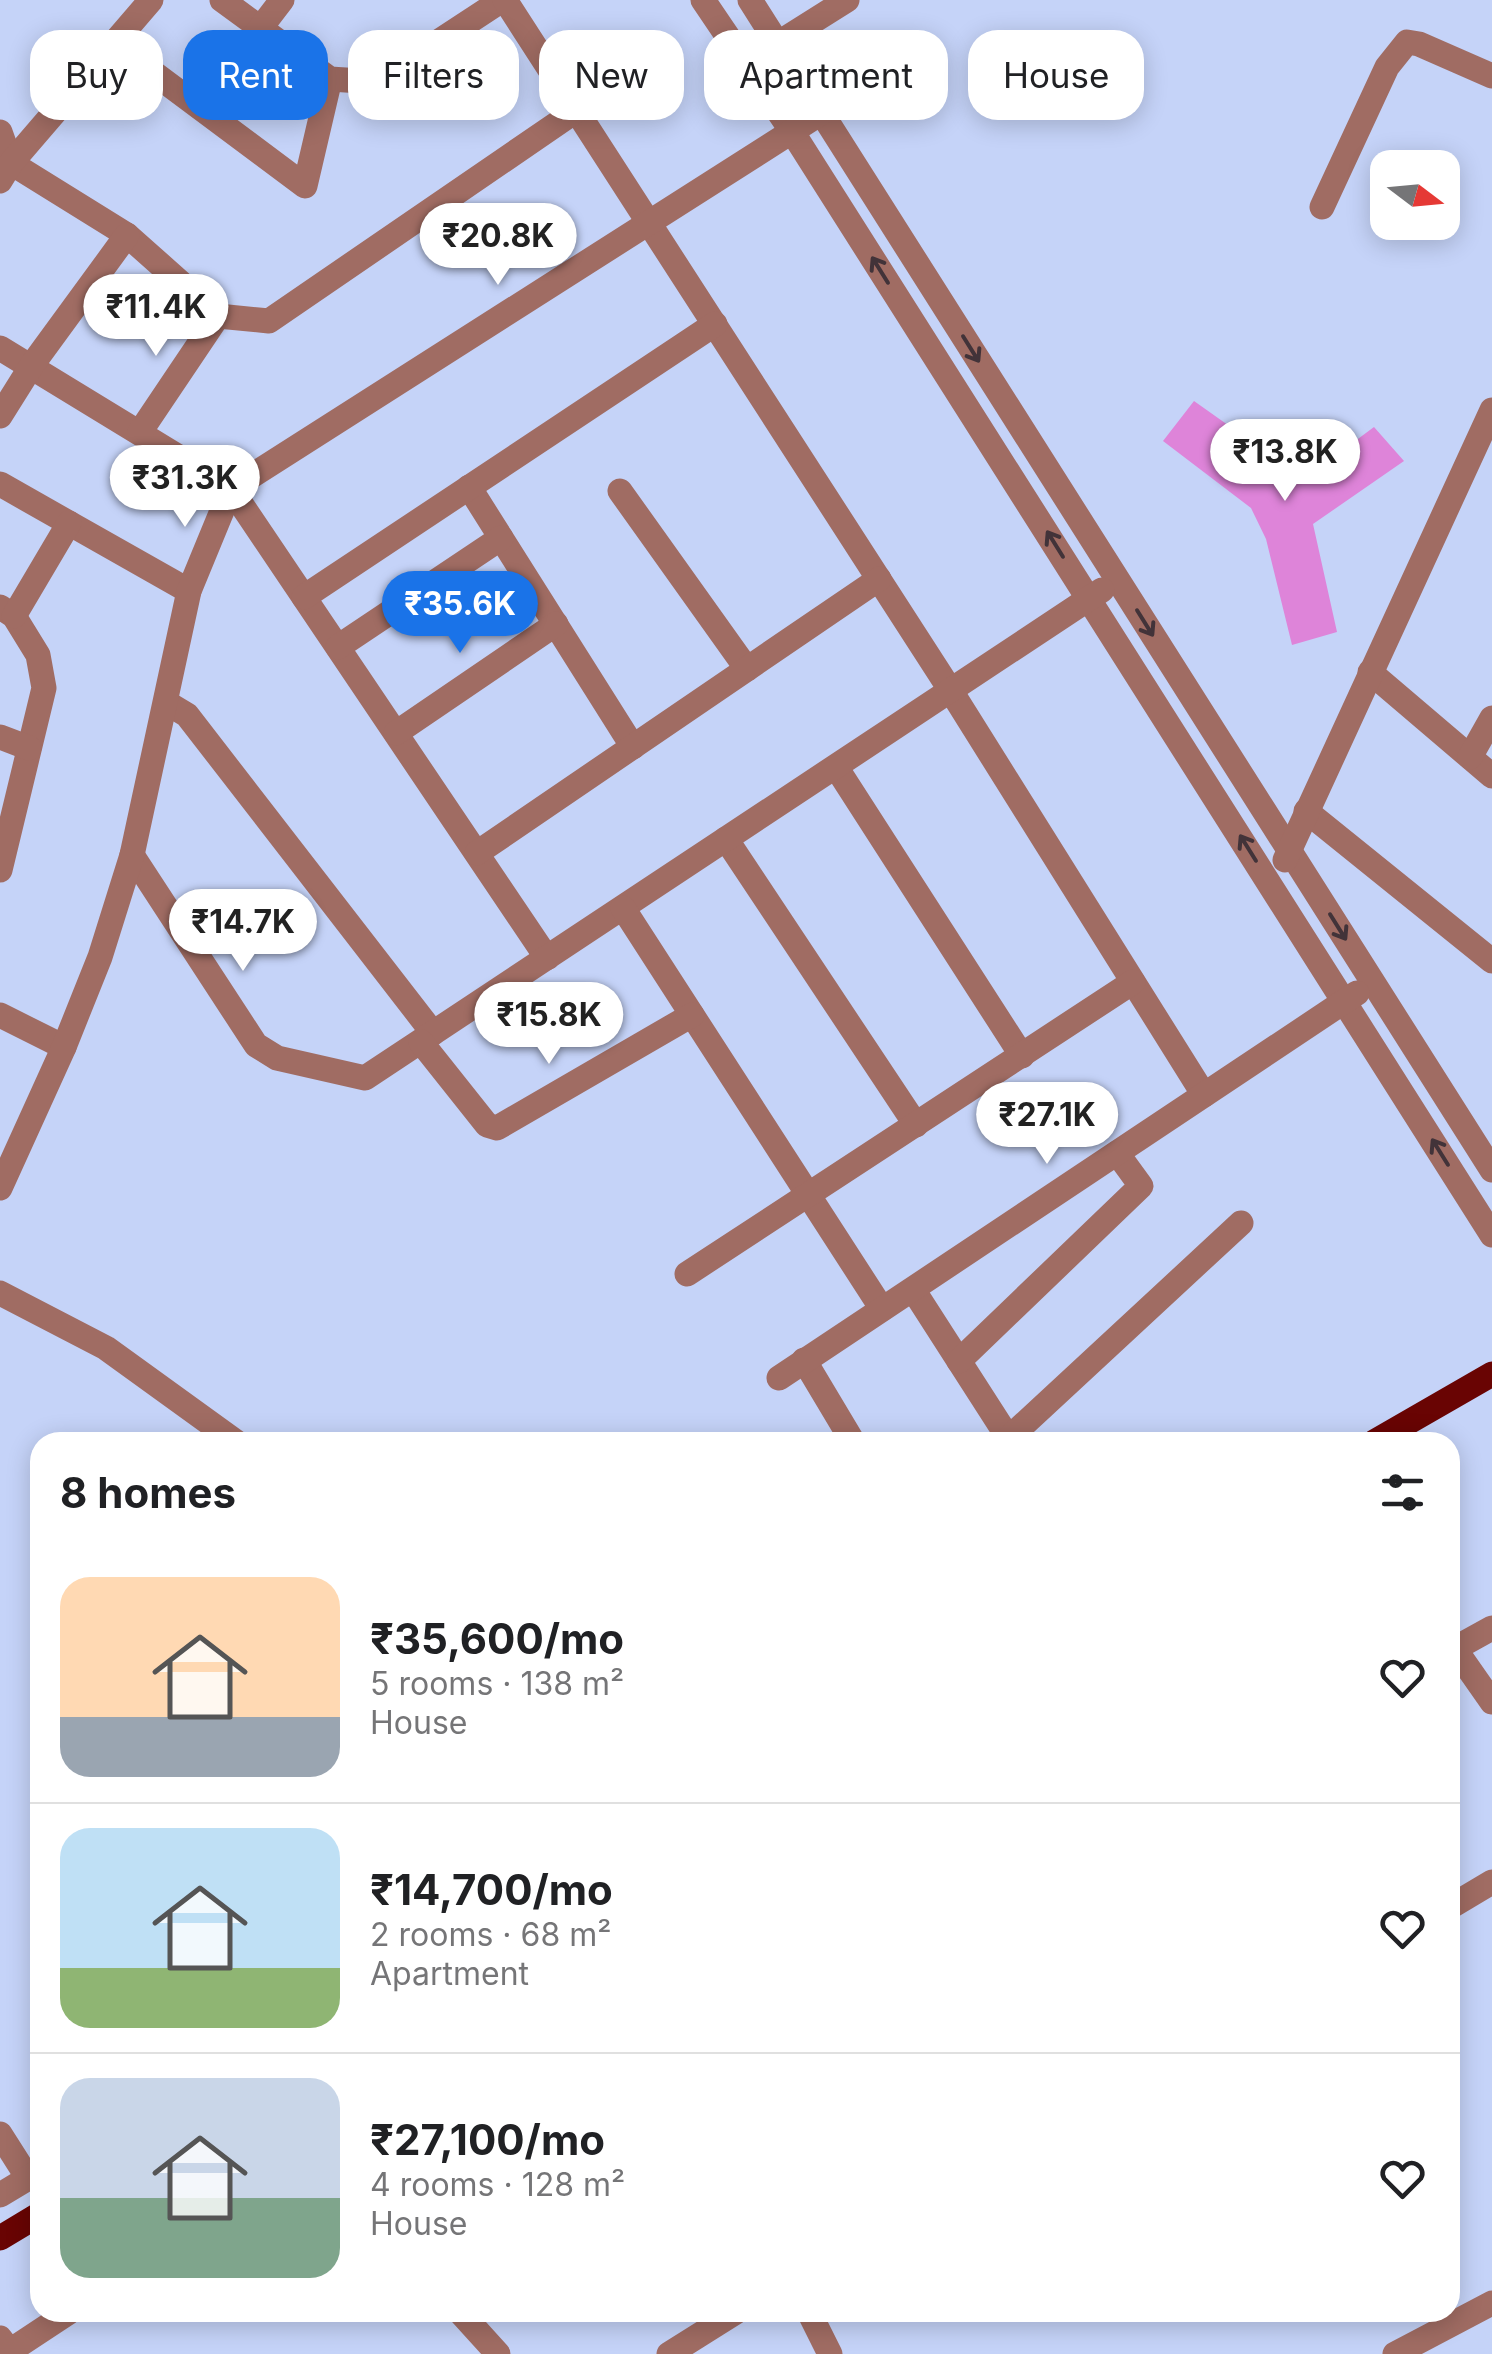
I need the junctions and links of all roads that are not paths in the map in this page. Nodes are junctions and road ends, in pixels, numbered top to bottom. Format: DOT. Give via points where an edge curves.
graph roads {
  1 [pos="150,0"];
  2 [pos="222,0"];
  3 [pos="282,0"];
  4 [pos="504,0"];
  5 [pos="704,0"];
  6 [pos="750,0"];
  7 [pos="847,0"];
  8 [pos="260,28"];
  9 [pos="127,30"];
  10 [pos="768,30"];
  11 [pos="799,30"];
  12 [pos="539,53"];
  13 [pos="1492,76"];
  14 [pos="330,79"];
  15 [pos="328,88"];
  16 [pos="51,120"];
  17 [pos="217,120"];
  18 [pos="320,120"];
  19 [pos="562,120"];
  20 [pos="583,120"];
  21 [pos="811,120"];
  22 [pos="825,120"];
  23 [pos="0,132"];
  24 [pos="793,133"];
  25 [pos="6,172"];
  26 [pos="1322,207"];
  27 [pos="651,224"];
  28 [pos="127,235"];
  29 [pos="218,316"];
  30 [pos="716,324"];
  31 [pos="0,348"];
  32 [pos="32,365"];
  33 [pos="1492,410"];
  34 [pos="0,416"];
  35 [pos="140,432"];
  36 [pos="0,484"];
  37 [pos="470,487"];
  38 [pos="231,489"];
  39 [pos="620,492"];
  40 [pos="69,523"];
  41 [pos="501,538"];
  42 [pos="879,579"];
  43 [pos="1118,580"];
  44 [pos="189,591"];
  45 [pos="304,597"];
  46 [pos="1090,599"];
  47 [pos="7,611"];
  48 [pos="556,624"];
  49 [pos="338,647"];
  50 [pos="747,669"];
  51 [pos="1370,672"];
  52 [pos="951,690"];
  53 [pos="166,703"];
  54 [pos="1492,718"];
  55 [pos="396,734"];
  56 [pos="0,737"];
  57 [pos="633,747"];
  58 [pos="30,748"];
  59 [pos="1470,758"];
  60 [pos="836,767"];
  61 [pos="1492,776"];
  62 [pos="1306,811"];
  63 [pos="726,840"];
  64 [pos="1290,850"];
  65 [pos="477,853"];
  66 [pos="132,856"];
  67 [pos="0,870"];
  68 [pos="1274,888"];
  69 [pos="623,908"];
  70 [pos="547,958"];
  71 [pos="1492,961"];
  72 [pos="1133,982"];
  73 [pos="1374,982"];
  74 [pos="1345,1001"];
  75 [pos="0,1015"];
  76 [pos="692,1015"];
  77 [pos="427,1037"];
  78 [pos="64,1048"];
  79 [pos="1022,1056"];
  80 [pos="1204,1095"];
  81 [pos="916,1125"];
  82 [pos="1116,1153"];
  83 [pos="1492,1170"];
  84 [pos="0,1188"];
  85 [pos="809,1196"];
  86 [pos="1241,1223"];
  87 [pos="1492,1235"];
  88 [pos="687,1274"];
  89 [pos="914,1291"];
  90 [pos="0,1293"];
  91 [pos="882,1309"];
  92 [pos="804,1360"];
  93 [pos="959,1361"];
  94 [pos="1492,1374"];
  95 [pos="779,1378"];
  96 [pos="222,1432"];
  97 [pos="847,1432"];
  98 [pos="1005,1432"];
  99 [pos="1019,1432"];
  100 [pos="1391,1432"];
  101 [pos="1492,1628"];
  102 [pos="1460,1642"];
  103 [pos="1460,1656"];
  104 [pos="1492,1702"];
  105 [pos="1492,1882"];
  106 [pos="1460,1901"];
  107 [pos="0,2134"];
  108 [pos="30,2169"];
  109 [pos="30,2176"];
  110 [pos="0,2195"];
  111 [pos="30,2220"];
  112 [pos="0,2238"];
  113 [pos="1492,2303"];
  114 [pos="1460,2320"];
  115 [pos="50,2322"];
  116 [pos="469,2322"];
  117 [pos="720,2322"];
  118 [pos="814,2322"];
  119 [pos="1456,2322"];
  120 [pos="5,2345"];
  121 [pos="498,2354"];
  122 [pos="669,2354"];
  123 [pos="830,2354"];
  124 [pos="1395,2354"];
  1 -- 9 [label="street"];
  2 -- 8 [label="street"];
  3 -- 8 [label="street"];
  4 -- 12 [label="street"];
  4 -- 14 [label="street" via="376,82"];
  5 -- 24 [label="street"];
  6 -- 10 [label="street"];
  7 -- 11 [label="street"];
  8 -- 14 [label="street"];
  13 -- 26 [label="street" via="1407,42 1387,67"];
  14 -- 15 [label="street"];
  16 -- 25 [label="street"];
  17 -- 18 [label="street" via="305,186"];
  19 -- 29 [label="street" via="269,321"];
  20 -- 27 [label="street"];
  21 -- 24 [label="street"];
  22 -- 43 [label="street, one-way"];
  23 -- 25 [label="street"];
  24 -- 27 [label="street"];
  46 -- 24 [label="street, one-way"];
  25 -- 28 [label="street"];
  27 -- 30 [label="street"];
  27 -- 38 [label="street"];
  28 -- 29 [label="street"];
  28 -- 32 [label="street"];
  29 -- 35 [label="street"];
  30 -- 37 [label="street"];
  30 -- 42 [label="street"];
  31 -- 32 [label="street"];
  32 -- 34 [label="street"];
  32 -- 35 [label="street"];
  33 -- 51 [label="street"];
  35 -- 38 [label="street"];
  36 -- 40 [label="street"];
  37 -- 41 [label="street"];
  37 -- 45 [label="street"];
  38 -- 44 [label="street"];
  38 -- 45 [label="street"];
  39 -- 50 [label="street"];
  40 -- 44 [label="street"];
  40 -- 47 [label="street"];
  41 -- 48 [label="street"];
  41 -- 49 [label="street"];
  42 -- 50 [label="street"];
  42 -- 52 [label="street"];
  43 -- 46 [label="street"];
  43 -- 64 [label="street, one-way"];
  44 -- 53 [label="street"];
  45 -- 49 [label="street"];
  46 -- 52 [label="street"];
  68 -- 46 [label="street, one-way"];
  47 -- 58 [label="street" via="38,655 44,688"];
  48 -- 55 [label="street"];
  48 -- 57 [label="street"];
  49 -- 55 [label="street"];
  50 -- 57 [label="street"];
  51 -- 59 [label="street"];
  51 -- 62 [label="street"];
  52 -- 60 [label="street"];
  52 -- 72 [label="street"];
  53 -- 66 [label="street"];
  53 -- 77 [label="street" via="187,715"];
  54 -- 59 [label="street"];
  55 -- 65 [label="street"];
  56 -- 58 [label="street"];
  57 -- 65 [label="street"];
  58 -- 67 [label="street"];
  59 -- 61 [label="street"];
  60 -- 63 [label="street"];
  60 -- 79 [label="street"];
  62 -- 64 [label="street"];
  62 -- 71 [label="street"];
  63 -- 69 [label="street"];
  63 -- 81 [label="street"];
  64 -- 68 [label="street"];
  64 -- 73 [label="street, one-way"];
  65 -- 70 [label="street"];
  66 -- 77 [label="street" via="256,1045 277,1058 366,1078"];
  66 -- 78 [label="street"];
  68 -- 74 [label="street"];
  69 -- 70 [label="street"];
  69 -- 76 [label="street"];
  70 -- 77 [label="street"];
  72 -- 79 [label="street"];
  72 -- 80 [label="street"];
  73 -- 74 [label="street"];
  73 -- 83 [label="street"];
  74 -- 80 [label="street"];
  87 -- 74 [label="street, one-way"];
  75 -- 78 [label="street"];
  76 -- 77 [label="street" via="497,1128 487,1124"];
  76 -- 85 [label="street"];
  78 -- 84 [label="street"];
  79 -- 81 [label="street"];
  80 -- 82 [label="street"];
  81 -- 85 [label="street"];
  82 -- 89 [label="street"];
  82 -- 93 [label="street" via="1142,1186"];
  85 -- 88 [label="street"];
  85 -- 91 [label="street"];
  86 -- 99 [label="street"];
  89 -- 91 [label="street"];
  89 -- 93 [label="street"];
  90 -- 96 [label="street" via="106,1348"];
  91 -- 92 [label="street"];
  92 -- 95 [label="street"];
  92 -- 97 [label="street"];
  93 -- 98 [label="street"];
  94 -- 100 [label="main road"];
  101 -- 102 [label="street"];
  103 -- 104 [label="street"];
  105 -- 106 [label="street"];
  107 -- 108 [label="street"];
  109 -- 110 [label="street"];
  111 -- 112 [label="main road"];
  113 -- 114 [label="street"];
  115 -- 120 [label="street"];
  116 -- 121 [label="street"];
  117 -- 122 [label="street"];
  118 -- 123 [label="street"];
  119 -- 124 [label="street"];
}
